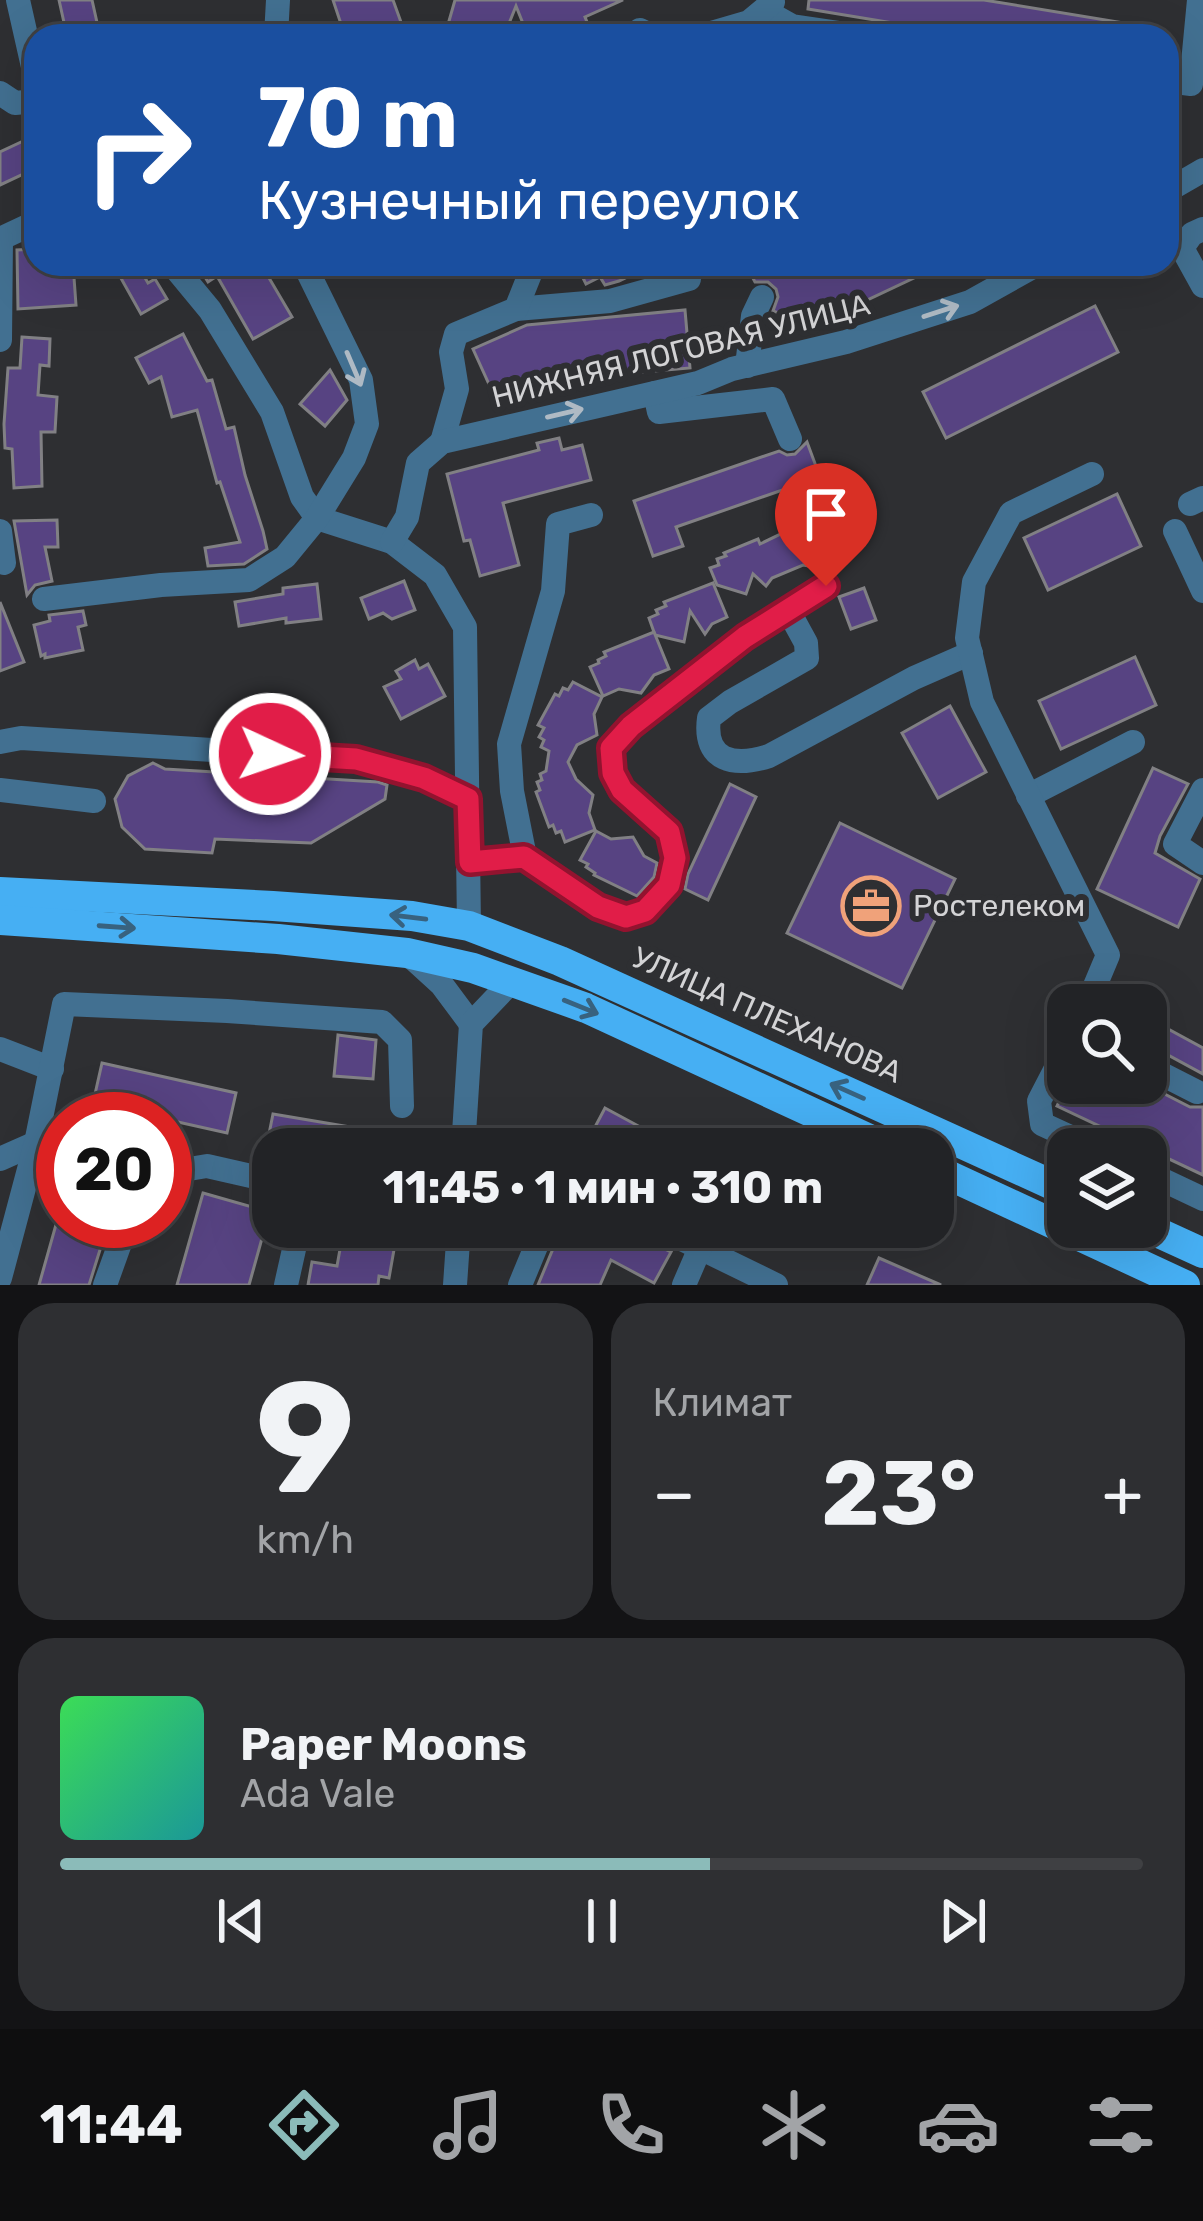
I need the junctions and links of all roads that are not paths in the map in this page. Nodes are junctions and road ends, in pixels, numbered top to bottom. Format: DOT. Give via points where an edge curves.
graph roads {
  1 [pos="1198,0"];
  2 [pos="770,5"];
  3 [pos="742,24"];
  4 [pos="1179,83"];
  5 [pos="1203,230"];
  6 [pos="0,239"];
  7 [pos="182,276"];
  8 [pos="310,276"];
  9 [pos="529,276"];
  10 [pos="1017,276"];
  11 [pos="689,279"];
  12 [pos="1203,286"];
  13 [pos="763,297"];
  14 [pos="516,309"];
  15 [pos="834,316"];
  16 [pos="0,340"];
  17 [pos="846,342"];
  18 [pos="747,366"];
  19 [pos="655,393"];
  20 [pos="790,439"];
  21 [pos="442,442"];
  22 [pos="1092,474"];
  23 [pos="591,515"];
  24 [pos="317,518"];
  25 [pos="0,531"];
  26 [pos="1175,531"];
  27 [pos="392,542"];
  28 [pos="4,563"];
  29 [pos="826,586"];
  30 [pos="1203,591"];
  31 [pos="44,599"];
  32 [pos="788,610"];
  33 [pos="970,653"];
  34 [pos="0,742"];
  35 [pos="1133,742"];
  36 [pos="0,790"];
  37 [pos="1203,790"];
  38 [pos="1028,796"];
  39 [pos="468,799"];
  40 [pos="94,801"];
  41 [pos="524,857"];
  42 [pos="470,862"];
  43 [pos="1203,863"];
  44 [pos="0,892"];
  45 [pos="0,920"];
  46 [pos="469,926"];
  47 [pos="407,953"];
  48 [pos="512,981"];
  49 [pos="1096,984"];
  50 [pos="471,1024"];
  51 [pos="0,1049"];
  52 [pos="52,1069"];
  53 [pos="1167,1077"];
  54 [pos="1047,1086"];
  55 [pos="1197,1092"];
  56 [pos="402,1106"];
  57 [pos="464,1128"];
  58 [pos="846,1128"];
  59 [pos="1051,1128"];
  60 [pos="35,1143"];
  61 [pos="0,1159"];
  62 [pos="192,1168"];
  63 [pos="251,1176"];
  64 [pos="954,1178"];
  65 [pos="1047,1182"];
  66 [pos="1167,1182"];
  67 [pos="1203,1198"];
  68 [pos="1167,1237"];
  69 [pos="118,1248"];
  70 [pos="294,1248"];
  71 [pos="458,1248"];
  72 [pos="535,1248"];
  73 [pos="700,1248"];
  74 [pos="1203,1253"];
  75 [pos="0,1278"];
  76 [pos="774,1284"];
  77 [pos="105,1285"];
  78 [pos="286,1285"];
  79 [pos="455,1285"];
  80 [pos="520,1285"];
  81 [pos="684,1285"];
  82 [pos="1185,1285"];
  1 -- 4 [label="street" via="1191,85"];
  2 -- 3 [label="street"];
  5 -- 12 [label="street" via="1182,248"];
  6 -- 16 [label="street"];
  7 -- 24 [label="street" via="272,412"];
  8 -- 24 [label="street, one-way" via="361,380 367,424"];
  9 -- 14 [label="street"];
  17 -- 10 [label="street, НИЖНЯЯ ЛОГОВАЯ УЛИЦА, one-way" via="970,302"];
  11 -- 14 [label="street" via="610,301"];
  13 -- 18 [label="street"];
  14 -- 21 [label="street" via="456,334 457,389"];
  15 -- 17 [label="street"];
  17 -- 18 [label="street, НИЖНЯЯ ЛОГОВАЯ УЛИЦА"];
  18 -- 19 [label="street, НИЖНЯЯ ЛОГОВАЯ УЛИЦА"];
  19 -- 20 [label="street" via="658,412 773,398"];
  21 -- 19 [label="street, НИЖНЯЯ ЛОГОВАЯ УЛИЦА, one-way"];
  21 -- 27 [label="street" via="418,463 407,517"];
  22 -- 33 [label="street" via="1012,513 974,582"];
  23 -- 41 [label="street" via="558,524 553,591 509,744"];
  24 -- 27 [label="street"];
  24 -- 31 [label="street" via="285,557 250,580"];
  25 -- 28 [label="street"];
  26 -- 30 [label="street"];
  27 -- 39 [label="street" via="435,575 465,627"];
  29 -- 32 [label="street"];
  32 -- 33 [label="street" via="808,658 709,718 713,748 727,761 769,756"];
  32 -- 41 [label="street" via="611,748 622,790 669,832 675,858 669,885 645,911 626,917 598,907"];
  33 -- 38 [label="street" via="982,701"];
  34 -- 39 [label="street" via="356,759"];
  35 -- 38 [label="street"];
  36 -- 40 [label="street"];
  37 -- 43 [label="street" via="1175,844"];
  38 -- 49 [label="street" via="1108,955"];
  39 -- 42 [label="street"];
  41 -- 42 [label="street"];
  42 -- 46 [label="street"];
  46 -- 44 [label="main road, УЛИЦА ПЛЕХАНОВА, one-way"];
  45 -- 47 [label="main road, one-way"];
  65 -- 46 [label="main road, УЛИЦА ПЛЕХАНОВА, one-way"];
  47 -- 48 [label="main road"];
  47 -- 50 [label="street"];
  48 -- 50 [label="street"];
  48 -- 58 [label="main road, one-way"];
  50 -- 57 [label="street"];
  51 -- 52 [label="street"];
  52 -- 56 [label="street" via="64,1004 382,1022 400,1040"];
  52 -- 60 [label="street"];
  53 -- 55 [label="street"];
  54 -- 59 [label="street" via="1039,1101 1042,1124"];
  60 -- 61 [label="street"];
  60 -- 75 [label="street"];
  62 -- 63 [label="street"];
  64 -- 82 [label="main road"];
  66 -- 67 [label="street"];
  68 -- 74 [label="main road"];
  69 -- 77 [label="street"];
  70 -- 78 [label="street"];
  71 -- 79 [label="street"];
  72 -- 80 [label="street"];
  73 -- 76 [label="street"];
  73 -- 81 [label="street"];
}
